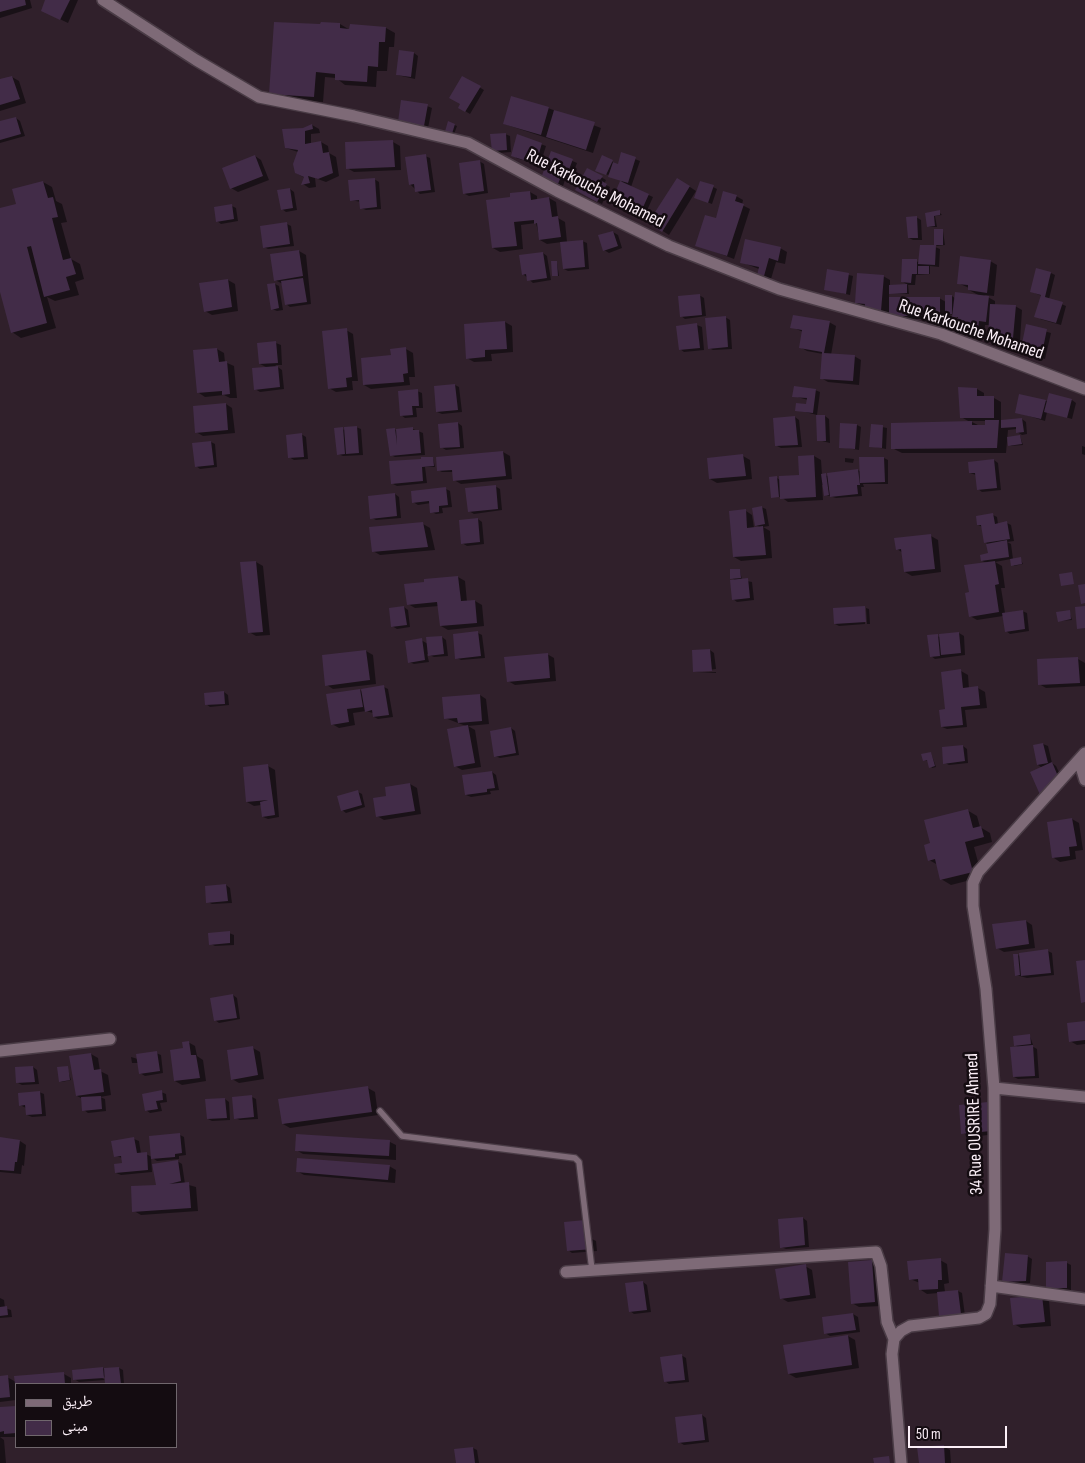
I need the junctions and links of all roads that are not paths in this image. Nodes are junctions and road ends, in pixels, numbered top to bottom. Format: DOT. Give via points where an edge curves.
graph roads {
  1 [pos="104,0"];
  2 [pos="1085,389"];
  3 [pos="1082,756"];
  4 [pos="1085,780"];
  5 [pos="110,1039"];
  6 [pos="0,1051"];
  7 [pos="994,1088"];
  8 [pos="1085,1097"];
  9 [pos="380,1111"];
  10 [pos="592,1270"];
  11 [pos="566,1272"];
  12 [pos="991,1286"];
  13 [pos="1085,1299"];
  14 [pos="894,1339"];
  15 [pos="901,1463"];
  1 -- 2 [label="street, Rue Karkouche Mohamed" via="259,97 468,143 669,246 778,289 940,334"];
  3 -- 4 [label="street"];
  3 -- 7 [label="street, 34 Rue OUSRIRE Ahmed" via="978,872 973,882"];
  5 -- 6 [label="street"];
  7 -- 8 [label="street"];
  7 -- 12 [label="street, 34 Rue OUSRIRE Ahmed" via="995,1229"];
  9 -- 10 [label="lane" via="402,1136 575,1158 579,1162"];
  10 -- 11 [label="street"];
  10 -- 14 [label="street" via="876,1252 887,1322"];
  12 -- 13 [label="street"];
  12 -- 14 [label="street, 34 Rue OUSRIRE Ahmed" via="990,1304 986,1314 979,1318 910,1326"];
  14 -- 15 [label="street" via="892,1354"];
}
